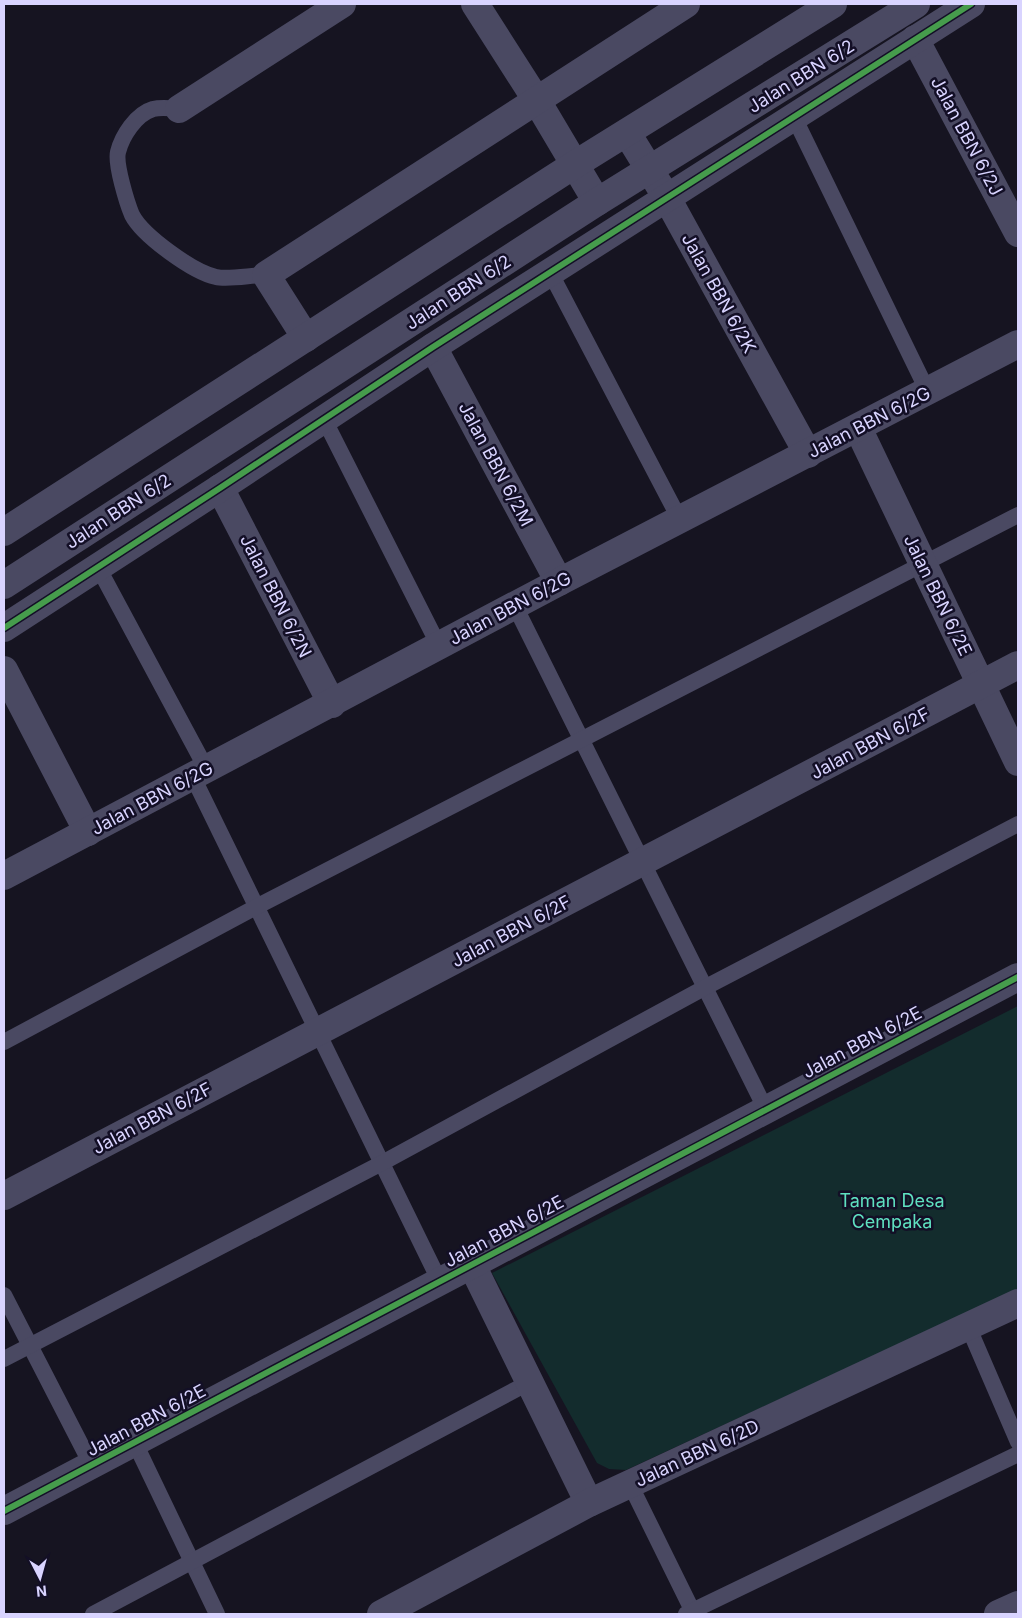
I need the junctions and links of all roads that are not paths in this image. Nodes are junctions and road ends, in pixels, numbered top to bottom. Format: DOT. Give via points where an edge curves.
graph roads {
  1 [pos="342,4"];
  2 [pos="475,4"];
  3 [pos="686,4"];
  4 [pos="833,4"];
  5 [pos="916,4"];
  6 [pos="970,4"];
  7 [pos="916,39"];
  8 [pos="537,101"];
  9 [pos="179,109"];
  10 [pos="794,116"];
  11 [pos="627,133"];
  12 [pos="574,165"];
  13 [pos="650,171"];
  14 [pos="666,198"];
  15 [pos="597,202"];
  16 [pos="1018,233"];
  17 [pos="550,272"];
  18 [pos="266,275"];
  19 [pos="306,338"];
  20 [pos="1018,344"];
  21 [pos="433,347"];
  22 [pos="928,392"];
  23 [pos="324,419"];
  24 [pos="858,428"];
  25 [pos="808,454"];
  26 [pos="220,488"];
  27 [pos="1018,515"];
  28 [pos="680,520"];
  29 [pos="4,532"];
  30 [pos="923,564"];
  31 [pos="98,567"];
  32 [pos="559,582"];
  33 [pos="4,585"];
  34 [pos="515,606"];
  35 [pos="4,628"];
  36 [pos="439,646"];
  37 [pos="1018,665"];
  38 [pos="4,670"];
  39 [pos="981,685"];
  40 [pos="332,704"];
  41 [pos="581,740"];
  42 [pos="1018,762"];
  43 [pos="200,774"];
  44 [pos="1018,824"];
  45 [pos="88,832"];
  46 [pos="641,863"];
  47 [pos="4,876"];
  48 [pos="256,906"];
  49 [pos="1018,977"];
  50 [pos="704,988"];
  51 [pos="317,1032"];
  52 [pos="4,1042"];
  53 [pos="766,1110"];
  54 [pos="382,1163"];
  55 [pos="4,1196"];
  56 [pos="472,1265"];
  57 [pos="440,1282"];
  58 [pos="4,1295"];
  59 [pos="1018,1303"];
  60 [pos="968,1326"];
  61 [pos="30,1345"];
  62 [pos="4,1359"];
  63 [pos="530,1382"];
  64 [pos="1018,1442"];
  65 [pos="135,1443"];
  66 [pos="1018,1454"];
  67 [pos="92,1466"];
  68 [pos="630,1484"];
  69 [pos="589,1503"];
  70 [pos="4,1511"];
  71 [pos="192,1562"];
  72 [pos="1018,1605"];
  73 [pos="691,1613"];
  74 [pos="93,1614"];
  75 [pos="217,1614"];
  76 [pos="381,1614"];
  77 [pos="998,1614"];
  1 -- 9 [label="street"];
  2 -- 8 [label="street"];
  3 -- 8 [label="street"];
  4 -- 11 [label="street"];
  5 -- 13 [label="street, Jalan BBN 6/2"];
  6 -- 7 [label="street"];
  7 -- 10 [label="street"];
  7 -- 16 [label="street, Jalan BBN 6/2J"];
  8 -- 12 [label="street"];
  8 -- 18 [label="street"];
  9 -- 18 [label="lane" via="151,110 142,114 127,130 118,153 132,215 150,237 179,259 217,278"];
  10 -- 14 [label="street"];
  10 -- 22 [label="lane"];
  11 -- 12 [label="street"];
  11 -- 13 [label="street, Jalan BBN 6/2K"];
  12 -- 15 [label="street"];
  12 -- 19 [label="street"];
  13 -- 14 [label="street, Jalan BBN 6/2K"];
  13 -- 15 [label="street, Jalan BBN 6/2"];
  14 -- 17 [label="street"];
  14 -- 25 [label="street, Jalan BBN 6/2K"];
  15 -- 33 [label="street, Jalan BBN 6/2"];
  17 -- 21 [label="street"];
  17 -- 28 [label="lane"];
  18 -- 19 [label="street"];
  19 -- 29 [label="street"];
  20 -- 22 [label="street, Jalan BBN 6/2G"];
  21 -- 23 [label="street"];
  21 -- 32 [label="street, Jalan BBN 6/2M"];
  22 -- 24 [label="street, Jalan BBN 6/2G"];
  23 -- 26 [label="street"];
  23 -- 36 [label="lane"];
  24 -- 25 [label="street, Jalan BBN 6/2G"];
  24 -- 30 [label="street, Jalan BBN 6/2E"];
  25 -- 28 [label="street, Jalan BBN 6/2G"];
  26 -- 31 [label="street"];
  26 -- 40 [label="street, Jalan BBN 6/2N"];
  27 -- 30 [label="lane"];
  28 -- 32 [label="street, Jalan BBN 6/2G"];
  30 -- 39 [label="street, Jalan BBN 6/2E"];
  30 -- 41 [label="lane"];
  31 -- 35 [label="street"];
  31 -- 43 [label="lane"];
  32 -- 34 [label="street, Jalan BBN 6/2G"];
  34 -- 36 [label="street, Jalan BBN 6/2G"];
  34 -- 41 [label="lane"];
  36 -- 40 [label="street, Jalan BBN 6/2G"];
  37 -- 39 [label="street, Jalan BBN 6/2F"];
  38 -- 45 [label="street"];
  39 -- 42 [label="street, Jalan BBN 6/2E"];
  39 -- 46 [label="street, Jalan BBN 6/2F"];
  40 -- 43 [label="street, Jalan BBN 6/2G"];
  41 -- 46 [label="lane"];
  41 -- 48 [label="lane"];
  43 -- 45 [label="street, Jalan BBN 6/2G"];
  43 -- 48 [label="lane"];
  44 -- 50 [label="lane"];
  45 -- 47 [label="street, Jalan BBN 6/2G"];
  46 -- 50 [label="lane"];
  46 -- 51 [label="street, Jalan BBN 6/2F"];
  48 -- 51 [label="lane"];
  48 -- 52 [label="lane"];
  49 -- 53 [label="street, Jalan BBN 6/2E"];
  50 -- 53 [label="lane"];
  50 -- 54 [label="lane"];
  51 -- 54 [label="lane"];
  51 -- 55 [label="street, Jalan BBN 6/2F"];
  53 -- 56 [label="street, Jalan BBN 6/2E"];
  54 -- 57 [label="lane"];
  54 -- 61 [label="lane"];
  56 -- 57 [label="street, Jalan BBN 6/2E"];
  56 -- 63 [label="street"];
  57 -- 65 [label="street, Jalan BBN 6/2E"];
  58 -- 61 [label="lane"];
  59 -- 60 [label="street, Jalan BBN 6/2D"];
  60 -- 64 [label="lane"];
  60 -- 68 [label="street, Jalan BBN 6/2D"];
  61 -- 62 [label="lane"];
  61 -- 67 [label="lane"];
  63 -- 69 [label="street"];
  63 -- 71 [label="lane"];
  65 -- 67 [label="street, Jalan BBN 6/2E"];
  65 -- 71 [label="lane"];
  66 -- 73 [label="lane"];
  67 -- 70 [label="street, Jalan BBN 6/2E"];
  68 -- 69 [label="street, Jalan BBN 6/2D"];
  68 -- 73 [label="lane"];
  69 -- 76 [label="street, Jalan BBN 6/2D"];
  71 -- 74 [label="lane"];
  71 -- 75 [label="lane"];
  72 -- 77 [label="street"];
}
